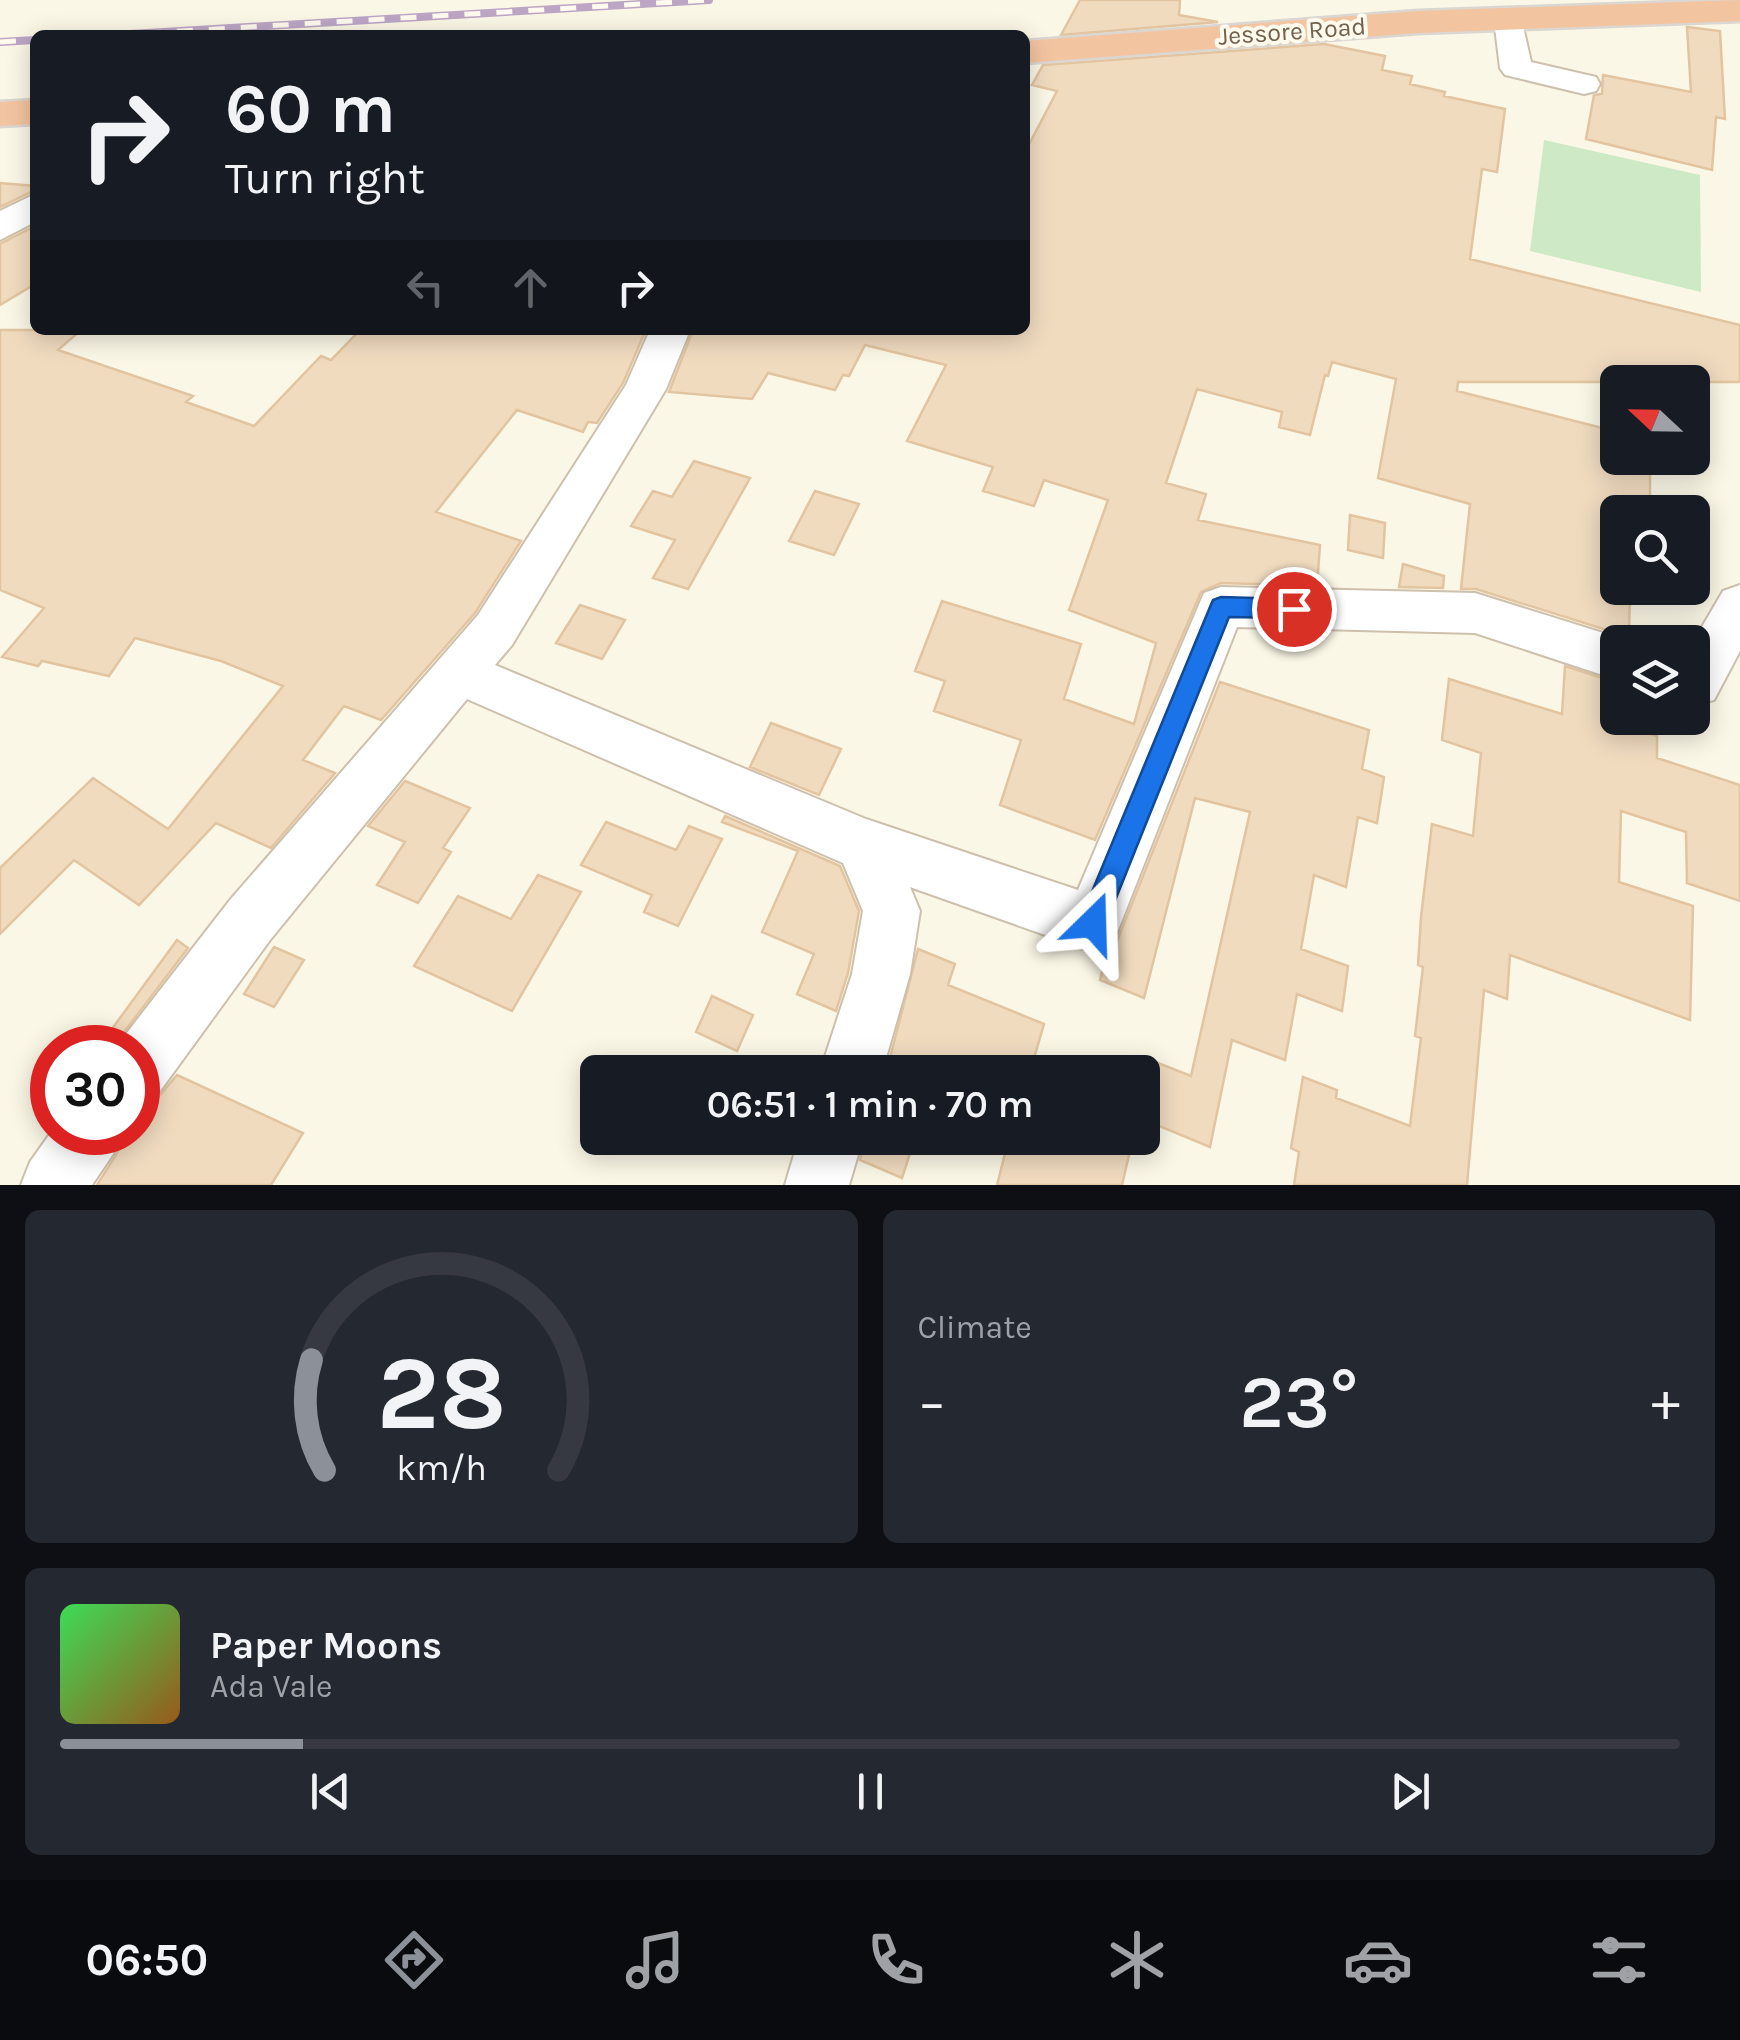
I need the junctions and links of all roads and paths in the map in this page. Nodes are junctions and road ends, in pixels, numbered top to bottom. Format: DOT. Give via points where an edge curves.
graph roads {
  1 [pos="1740,10"];
  2 [pos="1509,18"];
  3 [pos="1030,52"];
  4 [pos="1584,84"];
  5 [pos="30,112"];
  6 [pos="0,114"];
  7 [pos="30,208"];
  8 [pos="0,228"];
  9 [pos="668,335"];
  10 [pos="1740,605"];
  11 [pos="1600,653"];
  12 [pos="1710,659"];
  13 [pos="460,673"];
  14 [pos="862,844"];
  15 [pos="160,1040"];
  16 [pos="856,1055"];
  17 [pos="74,1155"];
  18 [pos="826,1155"];
  19 [pos="52,1185"];
  20 [pos="817,1185"];
  1 -- 2 [label="highway, Jessore Road"];
  2 -- 3 [label="highway, Jessore Road"];
  2 -- 4 [label="street" via="1516,68"];
  5 -- 6 [label="highway"];
  7 -- 8 [label="street"];
  9 -- 13 [label="street" via="645,390 496,630"];
  10 -- 12 [label="street"];
  11 -- 14 [label="street" via="1476,613 1221,607 1093,923"];
  13 -- 14 [label="street"];
  13 -- 15 [label="street" via="250,920"];
  14 -- 16 [label="street" via="892,911"];
  17 -- 19 [label="street"];
  18 -- 20 [label="street"];
}
